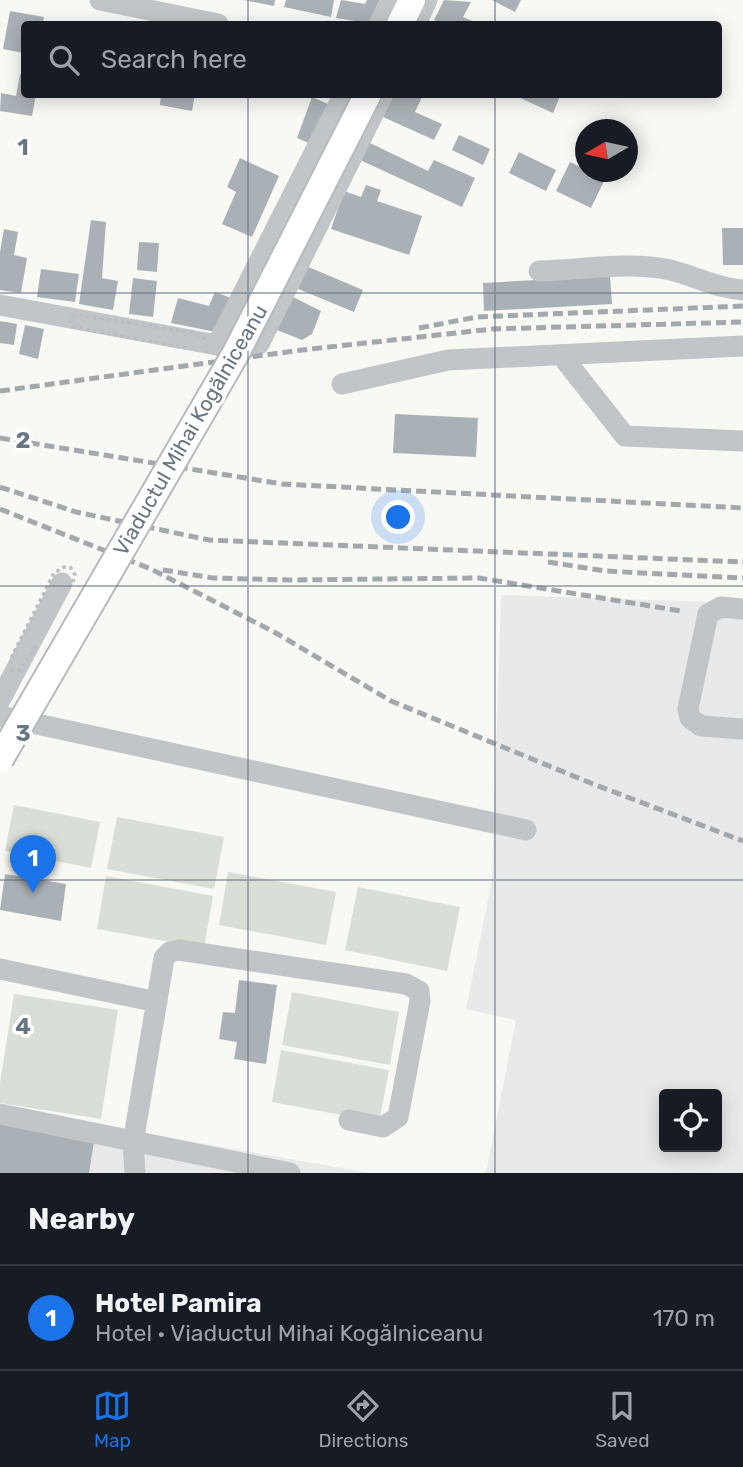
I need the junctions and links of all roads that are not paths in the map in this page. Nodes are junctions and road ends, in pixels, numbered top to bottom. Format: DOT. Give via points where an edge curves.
graph roads {
  1 [pos="100,0"];
  2 [pos="391,0"];
  3 [pos="412,0"];
  4 [pos="427,0"];
  5 [pos="203,21"];
  6 [pos="380,21"];
  7 [pos="402,21"];
  8 [pos="417,21"];
  9 [pos="342,98"];
  10 [pos="366,98"];
  11 [pos="381,98"];
  12 [pos="539,271"];
  13 [pos="743,290"];
  14 [pos="0,305"];
  15 [pos="743,346"];
  16 [pos="211,352"];
  17 [pos="561,355"];
  18 [pos="342,384"];
  19 [pos="743,441"];
  20 [pos="67,582"];
  21 [pos="743,609"];
  22 [pos="0,700"];
  23 [pos="0,716"];
  24 [pos="743,730"];
  25 [pos="0,759"];
  26 [pos="526,830"];
  27 [pos="0,969"];
  28 [pos="157,1002"];
  29 [pos="0,1114"];
  30 [pos="349,1120"];
  31 [pos="133,1143"];
  32 [pos="135,1173"];
  33 [pos="290,1173"];
  1 -- 5 [label="street"];
  2 -- 6 [label="street"];
  3 -- 7 [label="main road"];
  4 -- 8 [label="street"];
  9 -- 16 [label="street"];
  10 -- 25 [label="main road, Viaductul Mihai Kogălniceanu, bridge" via="236,353"];
  11 -- 16 [label="street" via="259,344"];
  12 -- 13 [label="street" via="670,270"];
  14 -- 16 [label="street"];
  15 -- 17 [label="street"];
  17 -- 18 [label="street" via="447,360"];
  17 -- 19 [label="street" via="625,436"];
  20 -- 22 [label="street"];
  21 -- 24 [label="street" via="721,607 708,614 688,709 690,718 701,726"];
  23 -- 26 [label="street"];
  27 -- 28 [label="street"];
  28 -- 30 [label="street" via="164,958 179,950 406,984 419,990 398,1117 383,1127"];
  28 -- 31 [label="street"];
  29 -- 31 [label="street"];
  31 -- 32 [label="street"];
  31 -- 33 [label="street"];
}
